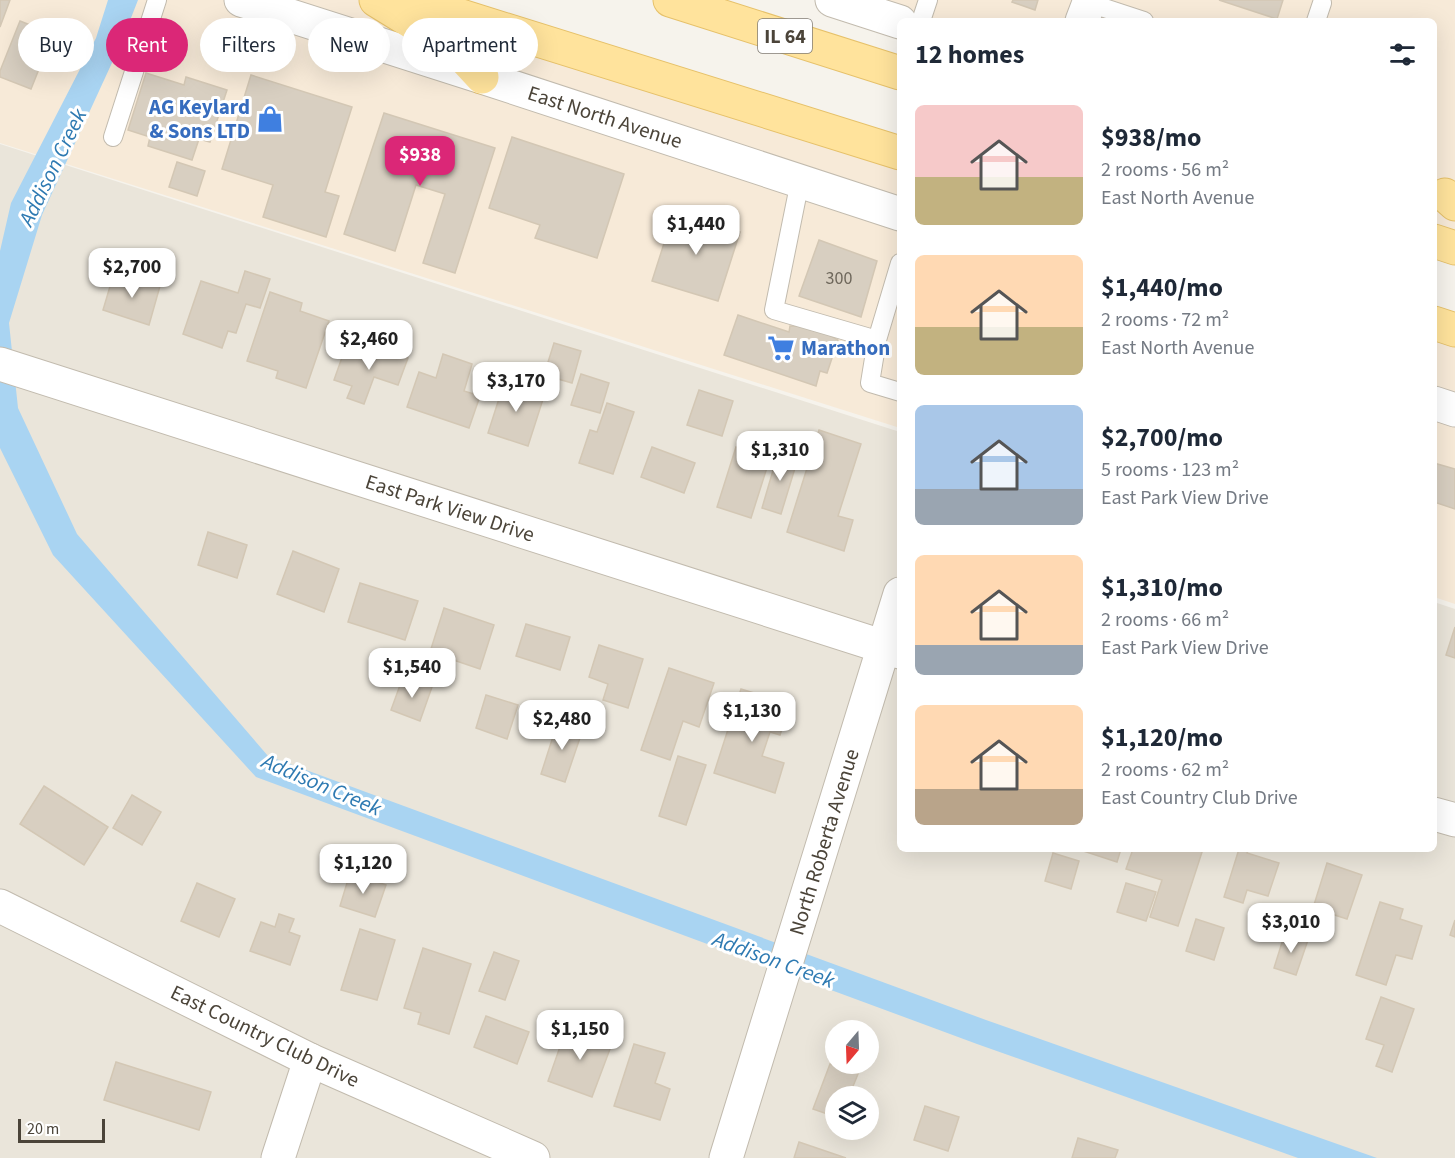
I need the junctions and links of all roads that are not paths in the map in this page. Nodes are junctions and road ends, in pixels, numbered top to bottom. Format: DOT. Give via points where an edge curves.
graph roads {
  1 [pos="157,0"];
  2 [pos="241,0"];
  3 [pos="376,0"];
  4 [pos="410,0"];
  5 [pos="670,0"];
  6 [pos="832,0"];
  7 [pos="928,0"];
  8 [pos="1322,3"];
  9 [pos="1087,8"];
  10 [pos="922,18"];
  11 [pos="1131,18"];
  12 [pos="1317,18"];
  13 [pos="897,21"];
  14 [pos="897,72"];
  15 [pos="482,77"];
  16 [pos="113,137"];
  17 [pos="897,152"];
  18 [pos="800,182"];
  19 [pos="897,213"];
  20 [pos="1437,243"];
  21 [pos="1455,248"];
  22 [pos="895,299"];
  23 [pos="1437,324"];
  24 [pos="1455,330"];
  25 [pos="877,339"];
  26 [pos="14,368"];
  27 [pos="897,391"];
  28 [pos="1437,404"];
  29 [pos="1455,410"];
  30 [pos="897,615"];
  31 [pos="892,649"];
  32 [pos="1437,814"];
  33 [pos="1455,820"];
  34 [pos="0,906"];
  35 [pos="310,1060"];
  36 [pos="278,1158"];
  37 [pos="534,1158"];
  38 [pos="726,1158"];
  1 -- 16 [label="lane"];
  2 -- 15 [label="street, East North Avenue"];
  3 -- 15 [label="main road" via="457,50"];
  4 -- 17 [label="main road"];
  5 -- 14 [label="main road, IL 64"];
  6 -- 13 [label="street"];
  7 -- 10 [label="lane"];
  8 -- 12 [label="lane"];
  9 -- 11 [label="lane"];
  15 -- 18 [label="street, East North Avenue"];
  18 -- 19 [label="street, East North Avenue"];
  18 -- 25 [label="lane" via="774,310"];
  20 -- 21 [label="main road"];
  22 -- 25 [label="lane"];
  23 -- 24 [label="main road"];
  25 -- 27 [label="lane" via="870,383"];
  26 -- 31 [label="street, East Park View Drive"];
  28 -- 29 [label="street"];
  30 -- 31 [label="street, North Roberta Avenue"];
  31 -- 38 [label="street, North Roberta Avenue" via="796,933"];
  32 -- 33 [label="street"];
  34 -- 35 [label="street, East Country Club Drive"];
  35 -- 36 [label="street"];
  35 -- 37 [label="street, East Country Club Drive"];
}
